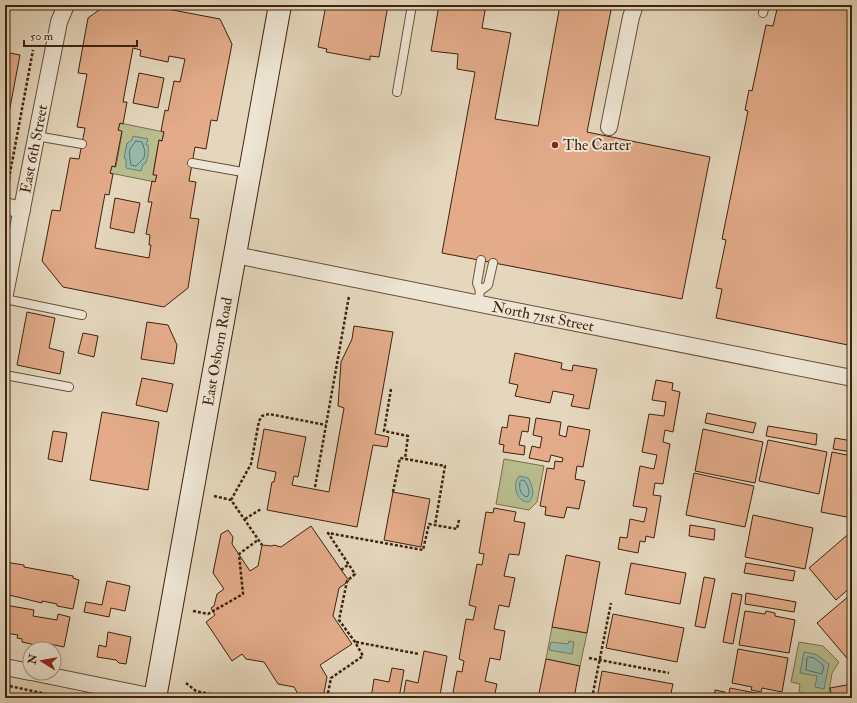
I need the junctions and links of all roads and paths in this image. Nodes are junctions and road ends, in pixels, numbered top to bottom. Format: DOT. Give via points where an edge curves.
graph roads {
  1 [pos="66,5"];
  2 [pos="280,5"];
  3 [pos="412,5"];
  4 [pos="635,5"];
  5 [pos="33,50"];
  6 [pos="396,92"];
  7 [pos="609,127"];
  8 [pos="36,136"];
  9 [pos="82,144"];
  10 [pos="192,163"];
  11 [pos="249,173"];
  12 [pos="8,184"];
  13 [pos="5,206"];
  14 [pos="22,210"];
  15 [pos="235,255"];
  16 [pos="481,260"];
  17 [pos="492,263"];
  18 [pos="5,294"];
  19 [pos="349,296"];
  20 [pos="479,297"];
  21 [pos="5,299"];
  22 [pos="82,314"];
  23 [pos="5,375"];
  24 [pos="852,378"];
  25 [pos="69,387"];
  26 [pos="391,390"];
  27 [pos="326,424"];
  28 [pos="404,459"];
  29 [pos="315,488"];
  30 [pos="393,492"];
  31 [pos="214,496"];
  32 [pos="231,500"];
  33 [pos="260,509"];
  34 [pos="245,520"];
  35 [pos="458,520"];
  36 [pos="435,525"];
  37 [pos="258,540"];
  38 [pos="262,545"];
  39 [pos="348,565"];
  40 [pos="341,570"];
  41 [pos="611,602"];
  42 [pos="193,611"];
  43 [pos="355,642"];
  44 [pos="419,654"];
  45 [pos="589,658"];
  46 [pos="600,660"];
  47 [pos="5,667"];
  48 [pos="22,670"];
  49 [pos="669,673"];
  50 [pos="62,678"];
  51 [pos="186,683"];
  52 [pos="5,686"];
  53 [pos="65,698"];
  54 [pos="156,698"];
  55 [pos="228,698"];
  56 [pos="327,698"];
  57 [pos="592,698"];
  1 -- 8 [label="street, East 6th Street" via="58,22"];
  2 -- 11 [label="main road, East Osborn Road"];
  3 -- 6 [label="lane"];
  4 -- 7 [label="street"];
  5 -- 12 [label="path"];
  8 -- 9 [label="lane"];
  8 -- 14 [label="street, East 6th Street"];
  10 -- 11 [label="lane"];
  11 -- 15 [label="main road, East Osborn Road"];
  13 -- 14 [label="street"];
  14 -- 18 [label="street, East 6th Street"];
  15 -- 20 [label="street, North 71st Street"];
  15 -- 54 [label="main road, East Osborn Road"];
  16 -- 20 [label="lane" via="477,283"];
  17 -- 20 [label="lane" via="488,285"];
  19 -- 27 [label="path"];
  20 -- 24 [label="street, North 71st Street"];
  21 -- 22 [label="lane"];
  23 -- 25 [label="lane"];
  26 -- 28 [label="path" via="384,431 408,436"];
  27 -- 29 [label="path"];
  27 -- 32 [label="path" via="268,414 262,416 251,464"];
  28 -- 30 [label="path" via="400,458"];
  28 -- 36 [label="path" via="445,466"];
  31 -- 32 [label="path"];
  32 -- 34 [label="path"];
  33 -- 34 [label="path"];
  34 -- 37 [label="path"];
  35 -- 36 [label="path" via="457,529"];
  36 -- 39 [label="path" via="429,524 423,550 328,533"];
  37 -- 38 [label="path"];
  37 -- 42 [label="path" via="239,554 243,594 208,614"];
  39 -- 40 [label="path"];
  39 -- 43 [label="path" via="355,574 346,581 339,620"];
  41 -- 46 [label="path"];
  43 -- 44 [label="path"];
  43 -- 56 [label="path" via="363,656 331,678"];
  45 -- 46 [label="path"];
  46 -- 49 [label="path"];
  46 -- 57 [label="path"];
  47 -- 48 [label="street"];
  50 -- 54 [label="street"];
  51 -- 55 [label="path" via="196,691"];
  52 -- 53 [label="path"];
}
